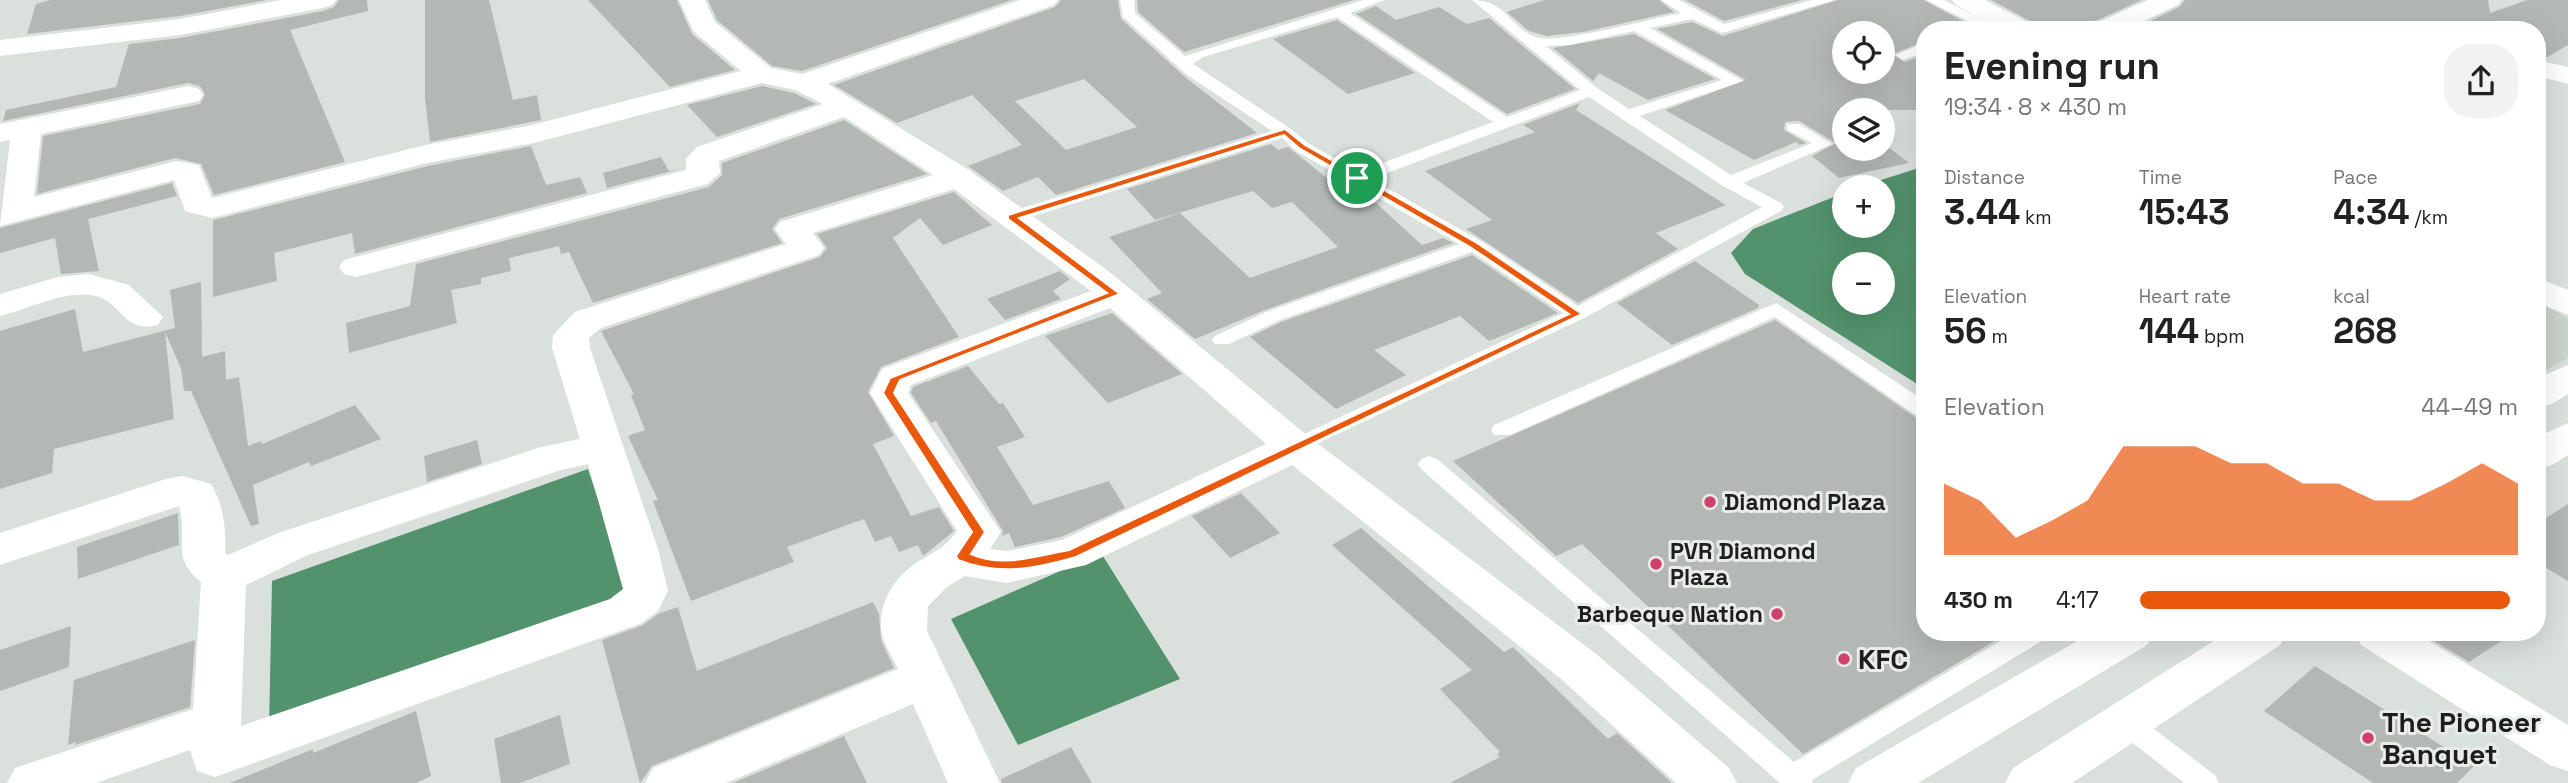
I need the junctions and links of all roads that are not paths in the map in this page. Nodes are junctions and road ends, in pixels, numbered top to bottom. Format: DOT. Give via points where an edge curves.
graph roads {
  1 [pos="187,0"];
  2 [pos="323,0"];
  3 [pos="692,0"];
  4 [pos="1045,0"];
  5 [pos="1127,0"];
  6 [pos="1378,0"];
  7 [pos="1479,0"];
  8 [pos="1668,0"];
  9 [pos="1828,0"];
  10 [pos="1933,0"];
  11 [pos="1965,0"];
  12 [pos="2169,0"];
  13 [pos="1339,12"];
  14 [pos="1694,15"];
  15 [pos="1983,21"];
  16 [pos="1989,21"];
  17 [pos="2123,21"];
  18 [pos="180,27"];
  19 [pos="1637,27"];
  20 [pos="1532,42"];
  21 [pos="0,48"];
  22 [pos="1916,50"];
  23 [pos="1903,55"];
  24 [pos="1184,64"];
  25 [pos="2546,70"];
  26 [pos="762,74"];
  27 [pos="2568,76"];
  28 [pos="804,83"];
  29 [pos="1591,91"];
  30 [pos="189,95"];
  31 [pos="847,106"];
  32 [pos="1629,114"];
  33 [pos="1506,123"];
  34 [pos="1793,127"];
  35 [pos="14,130"];
  36 [pos="1285,132"];
  37 [pos="958,177"];
  38 [pos="1357,178"];
  39 [pos="1729,182"];
  40 [pos="8,214"];
  41 [pos="1012,217"];
  42 [pos="1474,245"];
  43 [pos="356,267"];
  44 [pos="2546,293"];
  45 [pos="1115,294"];
  46 [pos="2568,304"];
  47 [pos="0,305"];
  48 [pos="1577,314"];
  49 [pos="145,317"];
  50 [pos="1222,340"];
  51 [pos="2568,377"];
  52 [pos="2546,390"];
  53 [pos="1916,405"];
  54 [pos="1502,430"];
  55 [pos="2568,436"];
  56 [pos="1295,447"];
  57 [pos="2546,450"];
  58 [pos="605,454"];
  59 [pos="1429,464"];
  60 [pos="0,549"];
  61 [pos="963,556"];
  62 [pos="224,576"];
  63 [pos="2021,641"];
  64 [pos="2116,641"];
  65 [pos="2250,641"];
  66 [pos="2391,641"];
  67 [pos="927,678"];
  68 [pos="2125,722"];
  69 [pos="2568,750"];
  70 [pos="215,753"];
  71 [pos="1796,780"];
  72 [pos="33,783"];
  73 [pos="673,783"];
  74 [pos="974,783"];
  75 [pos="1711,783"];
  76 [pos="1874,783"];
  77 [pos="2031,783"];
  78 [pos="2206,783"];
  1 -- 18 [label="street"];
  2 -- 18 [label="street"];
  3 -- 26 [label="street" via="703,26"];
  4 -- 28 [label="street"];
  5 -- 24 [label="lane" via="1128,14"];
  6 -- 13 [label="lane"];
  7 -- 20 [label="lane"];
  8 -- 14 [label="lane"];
  9 -- 14 [label="lane" via="1721,29"];
  10 -- 15 [label="lane"];
  11 -- 16 [label="street"];
  12 -- 17 [label="street"];
  13 -- 24 [label="lane" via="1198,54"];
  13 -- 33 [label="lane"];
  14 -- 19 [label="lane"];
  18 -- 21 [label="street"];
  19 -- 20 [label="lane" via="1570,41"];
  19 -- 32 [label="lane" via="1735,81"];
  20 -- 29 [label="lane"];
  22 -- 23 [label="lane"];
  24 -- 36 [label="lane"];
  25 -- 27 [label="street"];
  26 -- 28 [label="street"];
  26 -- 40 [label="street" via="534,134 426,154 212,208 196,204 188,172 177,170"];
  28 -- 31 [label="street"];
  29 -- 32 [label="lane"];
  29 -- 33 [label="lane"];
  30 -- 35 [label="street"];
  31 -- 37 [label="street"];
  31 -- 43 [label="street" via="708,154 702,159 704,173 697,177"];
  32 -- 39 [label="lane"];
  33 -- 38 [label="lane"];
  34 -- 39 [label="lane" via="1825,144"];
  35 -- 40 [label="street"];
  36 -- 38 [label="lane"];
  36 -- 41 [label="lane"];
  37 -- 41 [label="street"];
  37 -- 58 [label="street" via="792,229 807,248 588,320 571,335 571,348"];
  38 -- 42 [label="lane"];
  39 -- 48 [label="lane" via="1775,207"];
  41 -- 45 [label="street"];
  42 -- 48 [label="lane"];
  42 -- 50 [label="lane" via="1273,316"];
  44 -- 46 [label="street"];
  45 -- 56 [label="street"];
  45 -- 61 [label="street" via="895,378 889,393 979,532"];
  47 -- 49 [label="street" via="81,284 99,284 118,293"];
  48 -- 56 [label="lane"];
  51 -- 52 [label="street"];
  53 -- 54 [label="lane" via="1776,309"];
  55 -- 57 [label="street"];
  56 -- 61 [label="street" via="1072,554 1007,567 982,565"];
  56 -- 75 [label="street" via="1578,666"];
  58 -- 62 [label="street" via="592,450 555,457 293,544"];
  58 -- 70 [label="street" via="646,592 636,604"];
  59 -- 71 [label="lane"];
  60 -- 62 [label="street" via="183,491 196,494 205,523 203,559"];
  61 -- 67 [label="street" via="931,575 906,601 904,631"];
  62 -- 70 [label="street"];
  63 -- 71 [label="lane"];
  64 -- 76 [label="street"];
  65 -- 68 [label="street"];
  66 -- 69 [label="street"];
  67 -- 73 [label="street"];
  67 -- 74 [label="street"];
  68 -- 77 [label="street"];
  68 -- 78 [label="lane"];
  70 -- 72 [label="street"];
}
